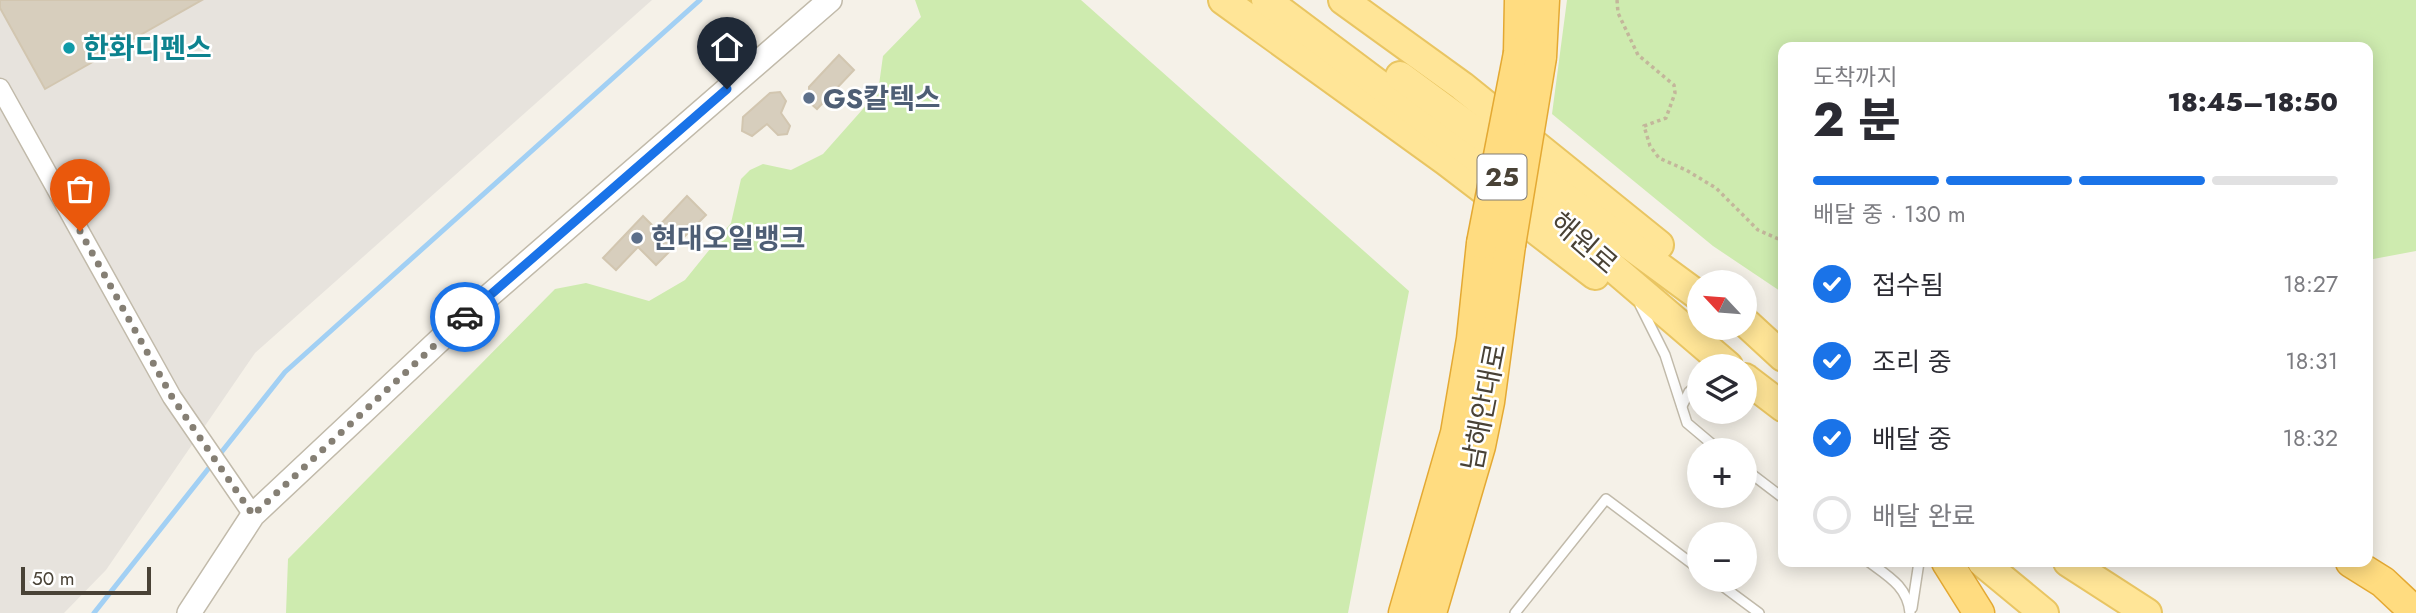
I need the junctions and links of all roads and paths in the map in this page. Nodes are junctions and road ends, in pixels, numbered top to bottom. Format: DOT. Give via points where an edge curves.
graph roads {
  1 [pos="830,0"];
  2 [pos="1223,0"];
  3 [pos="1266,0"];
  4 [pos="1299,0"];
  5 [pos="1343,0"];
  6 [pos="1520,0"];
  7 [pos="1544,0"];
  8 [pos="1617,0"];
  9 [pos="1530,55"];
  10 [pos="0,88"];
  11 [pos="1778,239"];
  12 [pos="1687,271"];
  13 [pos="1687,287"];
  14 [pos="1640,305"];
  15 [pos="1757,333"];
  16 [pos="1757,338"];
  17 [pos="1698,343"];
  18 [pos="1778,352"];
  19 [pos="1778,353"];
  20 [pos="1712,354"];
  21 [pos="1757,388"];
  22 [pos="1687,396"];
  23 [pos="1778,403"];
  24 [pos="1682,408"];
  25 [pos="1704,438"];
  26 [pos="1757,478"];
  27 [pos="1778,494"];
  28 [pos="253,515"];
  29 [pos="1687,560"];
  30 [pos="1434,564"];
  31 [pos="1876,567"];
  32 [pos="1920,567"];
  33 [pos="1950,567"];
  34 [pos="1988,567"];
  35 [pos="2076,567"];
  36 [pos="2359,567"];
  37 [pos="1731,592"];
  38 [pos="189,613"];
  39 [pos="1404,613"];
  40 [pos="1431,613"];
  41 [pos="1515,613"];
  42 [pos="1759,613"];
  43 [pos="1910,613"];
  44 [pos="1979,613"];
  45 [pos="2044,613"];
  46 [pos="2147,613"];
  47 [pos="2416,613"];
  1 -- 28 [label="street" via="460,321"];
  2 -- 14 [label="main road"];
  3 -- 17 [label="main road, 해원로 / 25" via="1541,206"];
  4 -- 13 [label="main road, 해원로 / 25"];
  5 -- 12 [label="main road" via="1545,151"];
  6 -- 9 [label="highway"];
  7 -- 9 [label="highway"];
  8 -- 11 [label="path" via="1618,13 1638,55 1674,85 1666,118 1644,126 1650,146 1659,158 1716,188 1758,230"];
  9 -- 30 [label="highway, 남해안대로, bridge" via="1496,244 1489,402"];
  10 -- 28 [label="street" via="172,397"];
  14 -- 17 [label="main road"];
  14 -- 24 [label="lane" via="1665,355"];
  15 -- 18 [label="main road"];
  16 -- 19 [label="main road"];
  17 -- 20 [label="main road, 해원로 / 25"];
  21 -- 23 [label="main road"];
  22 -- 24 [label="lane"];
  24 -- 25 [label="lane" via="1687,423"];
  26 -- 27 [label="lane"];
  28 -- 38 [label="street"];
  29 -- 41 [label="lane" via="1606,499"];
  30 -- 39 [label="highway"];
  30 -- 40 [label="highway"];
  31 -- 43 [label="lane" via="1899,584"];
  32 -- 43 [label="lane"];
  33 -- 44 [label="highway"];
  34 -- 45 [label="main road"];
  35 -- 46 [label="main road"];
  36 -- 47 [label="highway" via="2384,582"];
  37 -- 42 [label="lane"];
}
